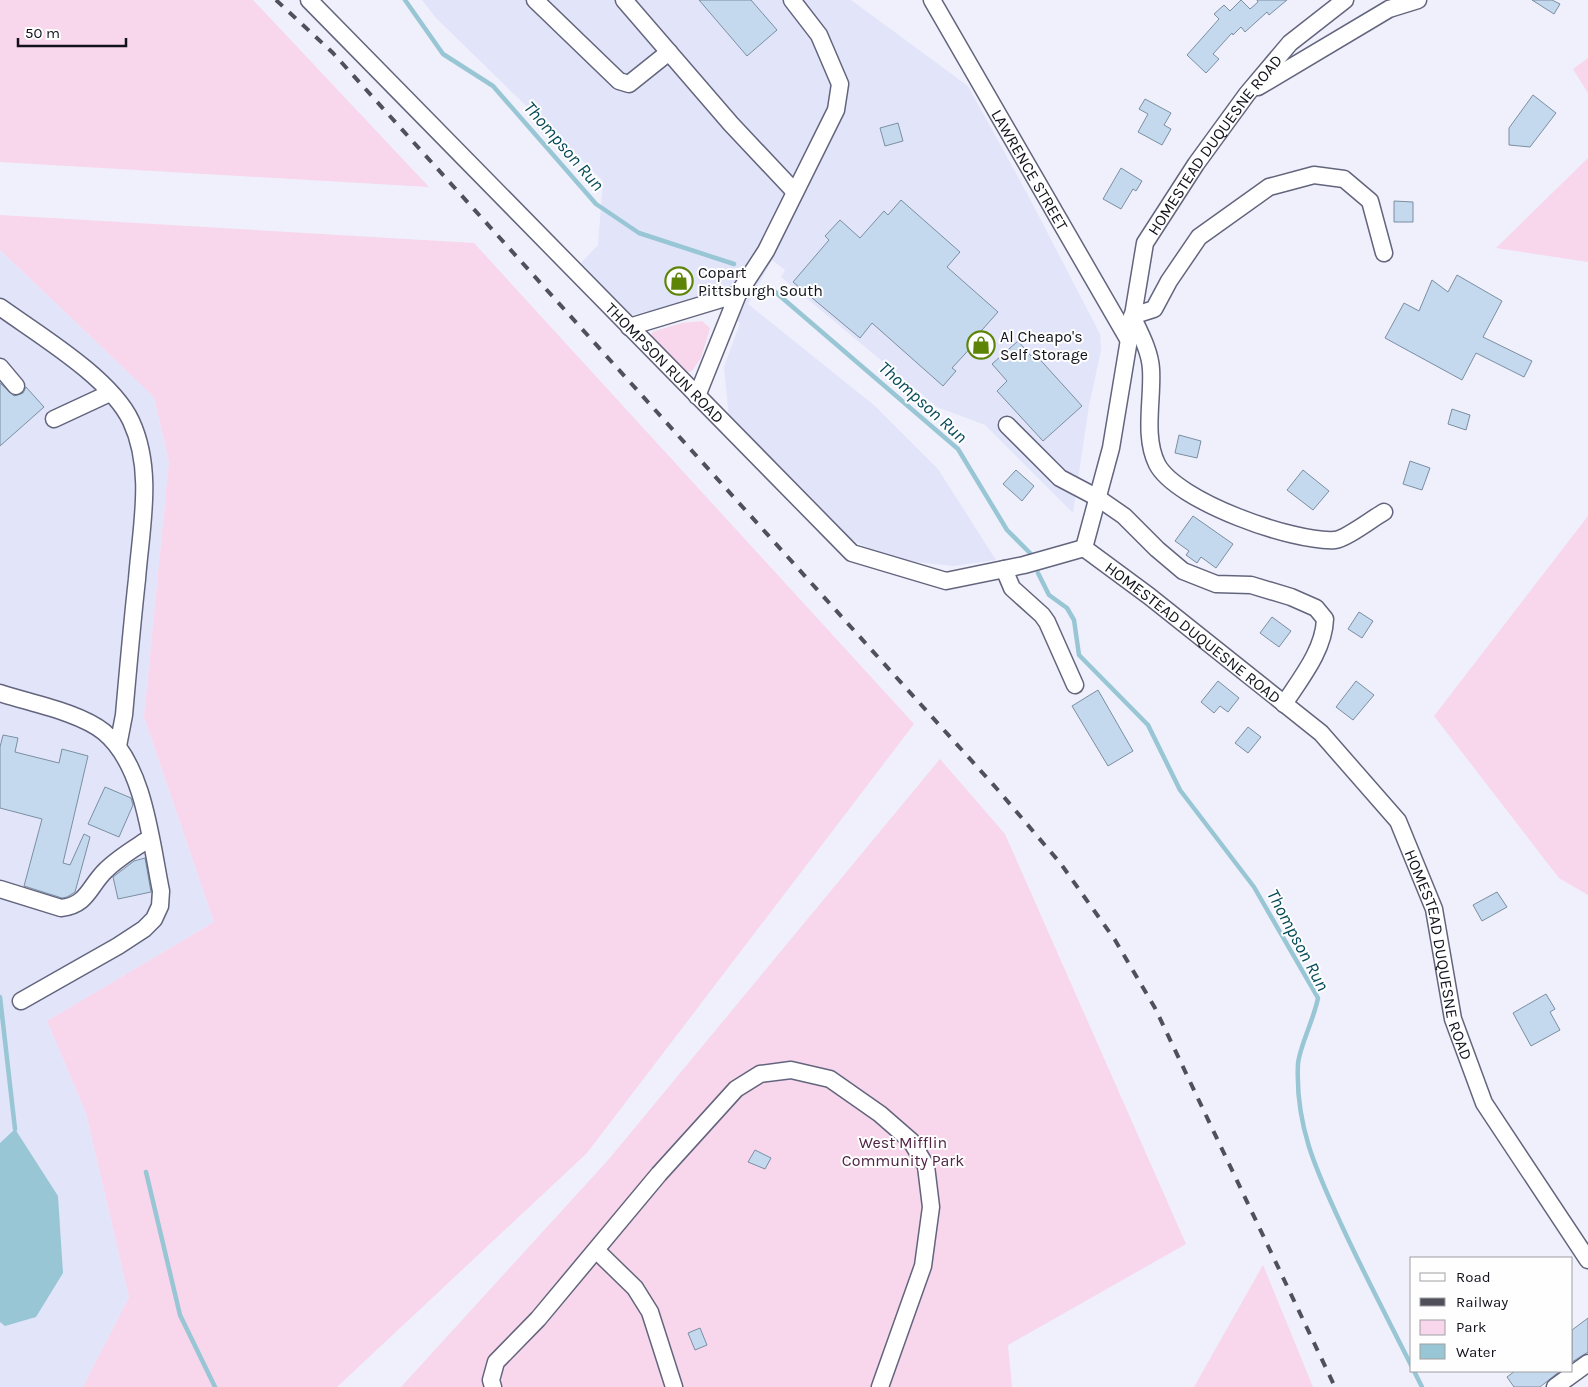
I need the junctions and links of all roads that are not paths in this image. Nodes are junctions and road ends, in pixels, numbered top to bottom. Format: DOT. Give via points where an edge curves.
graph roads {
  1 [pos="309,0"];
  2 [pos="535,0"];
  3 [pos="624,0"];
  4 [pos="792,0"];
  5 [pos="932,0"];
  6 [pos="1345,0"];
  7 [pos="1418,0"];
  8 [pos="669,52"];
  9 [pos="1247,94"];
  10 [pos="795,192"];
  11 [pos="1384,253"];
  12 [pos="738,294"];
  13 [pos="0,307"];
  14 [pos="1132,316"];
  15 [pos="630,326"];
  16 [pos="1128,339"];
  17 [pos="0,367"];
  18 [pos="16,386"];
  19 [pos="110,393"];
  20 [pos="698,396"];
  21 [pos="54,419"];
  22 [pos="1007,425"];
  23 [pos="1098,498"];
  24 [pos="1384,512"];
  25 [pos="1084,548"];
  26 [pos="1004,569"];
  27 [pos="1075,685"];
  28 [pos="0,693"];
  29 [pos="1284,704"];
  30 [pos="118,746"];
  31 [pos="150,838"];
  32 [pos="0,889"];
  33 [pos="21,1001"];
  34 [pos="597,1251"];
  35 [pos="1588,1260"];
  36 [pos="1588,1363"];
  37 [pos="493,1387"];
  38 [pos="674,1387"];
  39 [pos="880,1387"];
  40 [pos="1555,1387"];
  1 -- 15 [label="street, THOMPSON RUN ROAD"];
  2 -- 8 [label="street" via="619,81 629,84 637,80"];
  3 -- 8 [label="street"];
  4 -- 10 [label="street" via="819,35 840,84 836,110"];
  5 -- 16 [label="street, LAWRENCE STREET"];
  6 -- 9 [label="street, HOMESTEAD DUQUESNE ROAD" via="1290,42"];
  7 -- 9 [label="street" via="1389,9"];
  8 -- 10 [label="street"];
  9 -- 14 [label="street, HOMESTEAD DUQUESNE ROAD" via="1196,164 1145,243"];
  10 -- 12 [label="street" via="766,251"];
  11 -- 14 [label="street" via="1370,201 1344,179 1314,176 1269,187 1198,237 1154,309"];
  12 -- 15 [label="street"];
  12 -- 20 [label="street"];
  13 -- 19 [label="street" via="86,369"];
  14 -- 16 [label="street, HOMESTEAD DUQUESNE ROAD"];
  14 -- 24 [label="street" via="1146,347 1151,368 1151,448 1158,465 1173,480 1207,503 1256,524 1308,539 1337,540"];
  15 -- 20 [label="street, THOMPSON RUN ROAD"];
  16 -- 23 [label="street, HOMESTEAD DUQUESNE ROAD" via="1111,448"];
  17 -- 18 [label="street"];
  19 -- 21 [label="street"];
  19 -- 30 [label="street" via="131,420 140,448 145,487 124,715"];
  20 -- 26 [label="street, THOMPSON RUN ROAD" via="852,553 946,581"];
  22 -- 23 [label="street" via="1060,478"];
  23 -- 25 [label="street, HOMESTEAD DUQUESNE ROAD"];
  23 -- 29 [label="street" via="1124,516 1183,571 1216,584 1251,584 1316,608 1325,620 1325,632 1313,659"];
  25 -- 26 [label="street, THOMPSON RUN ROAD"];
  25 -- 29 [label="street, HOMESTEAD DUQUESNE ROAD"];
  26 -- 27 [label="street" via="1012,588 1047,622"];
  28 -- 30 [label="street" via="77,718 103,731"];
  29 -- 35 [label="street, HOMESTEAD DUQUESNE ROAD" via="1321,733 1398,821 1434,909 1453,1019 1484,1103"];
  30 -- 31 [label="street" via="135,780"];
  31 -- 32 [label="street" via="105,870 84,898 71,907 61,908"];
  31 -- 33 [label="street" via="161,891 160,906 154,919 118,946"];
  34 -- 37 [label="street" via="496,1362 491,1380"];
  34 -- 38 [label="street" via="635,1288 650,1312"];
  34 -- 39 [label="street" via="659,1174 736,1089 760,1074 791,1070 830,1079 880,1114 911,1141 926,1166 932,1207 922,1266"];
  36 -- 40 [label="street"];
}
